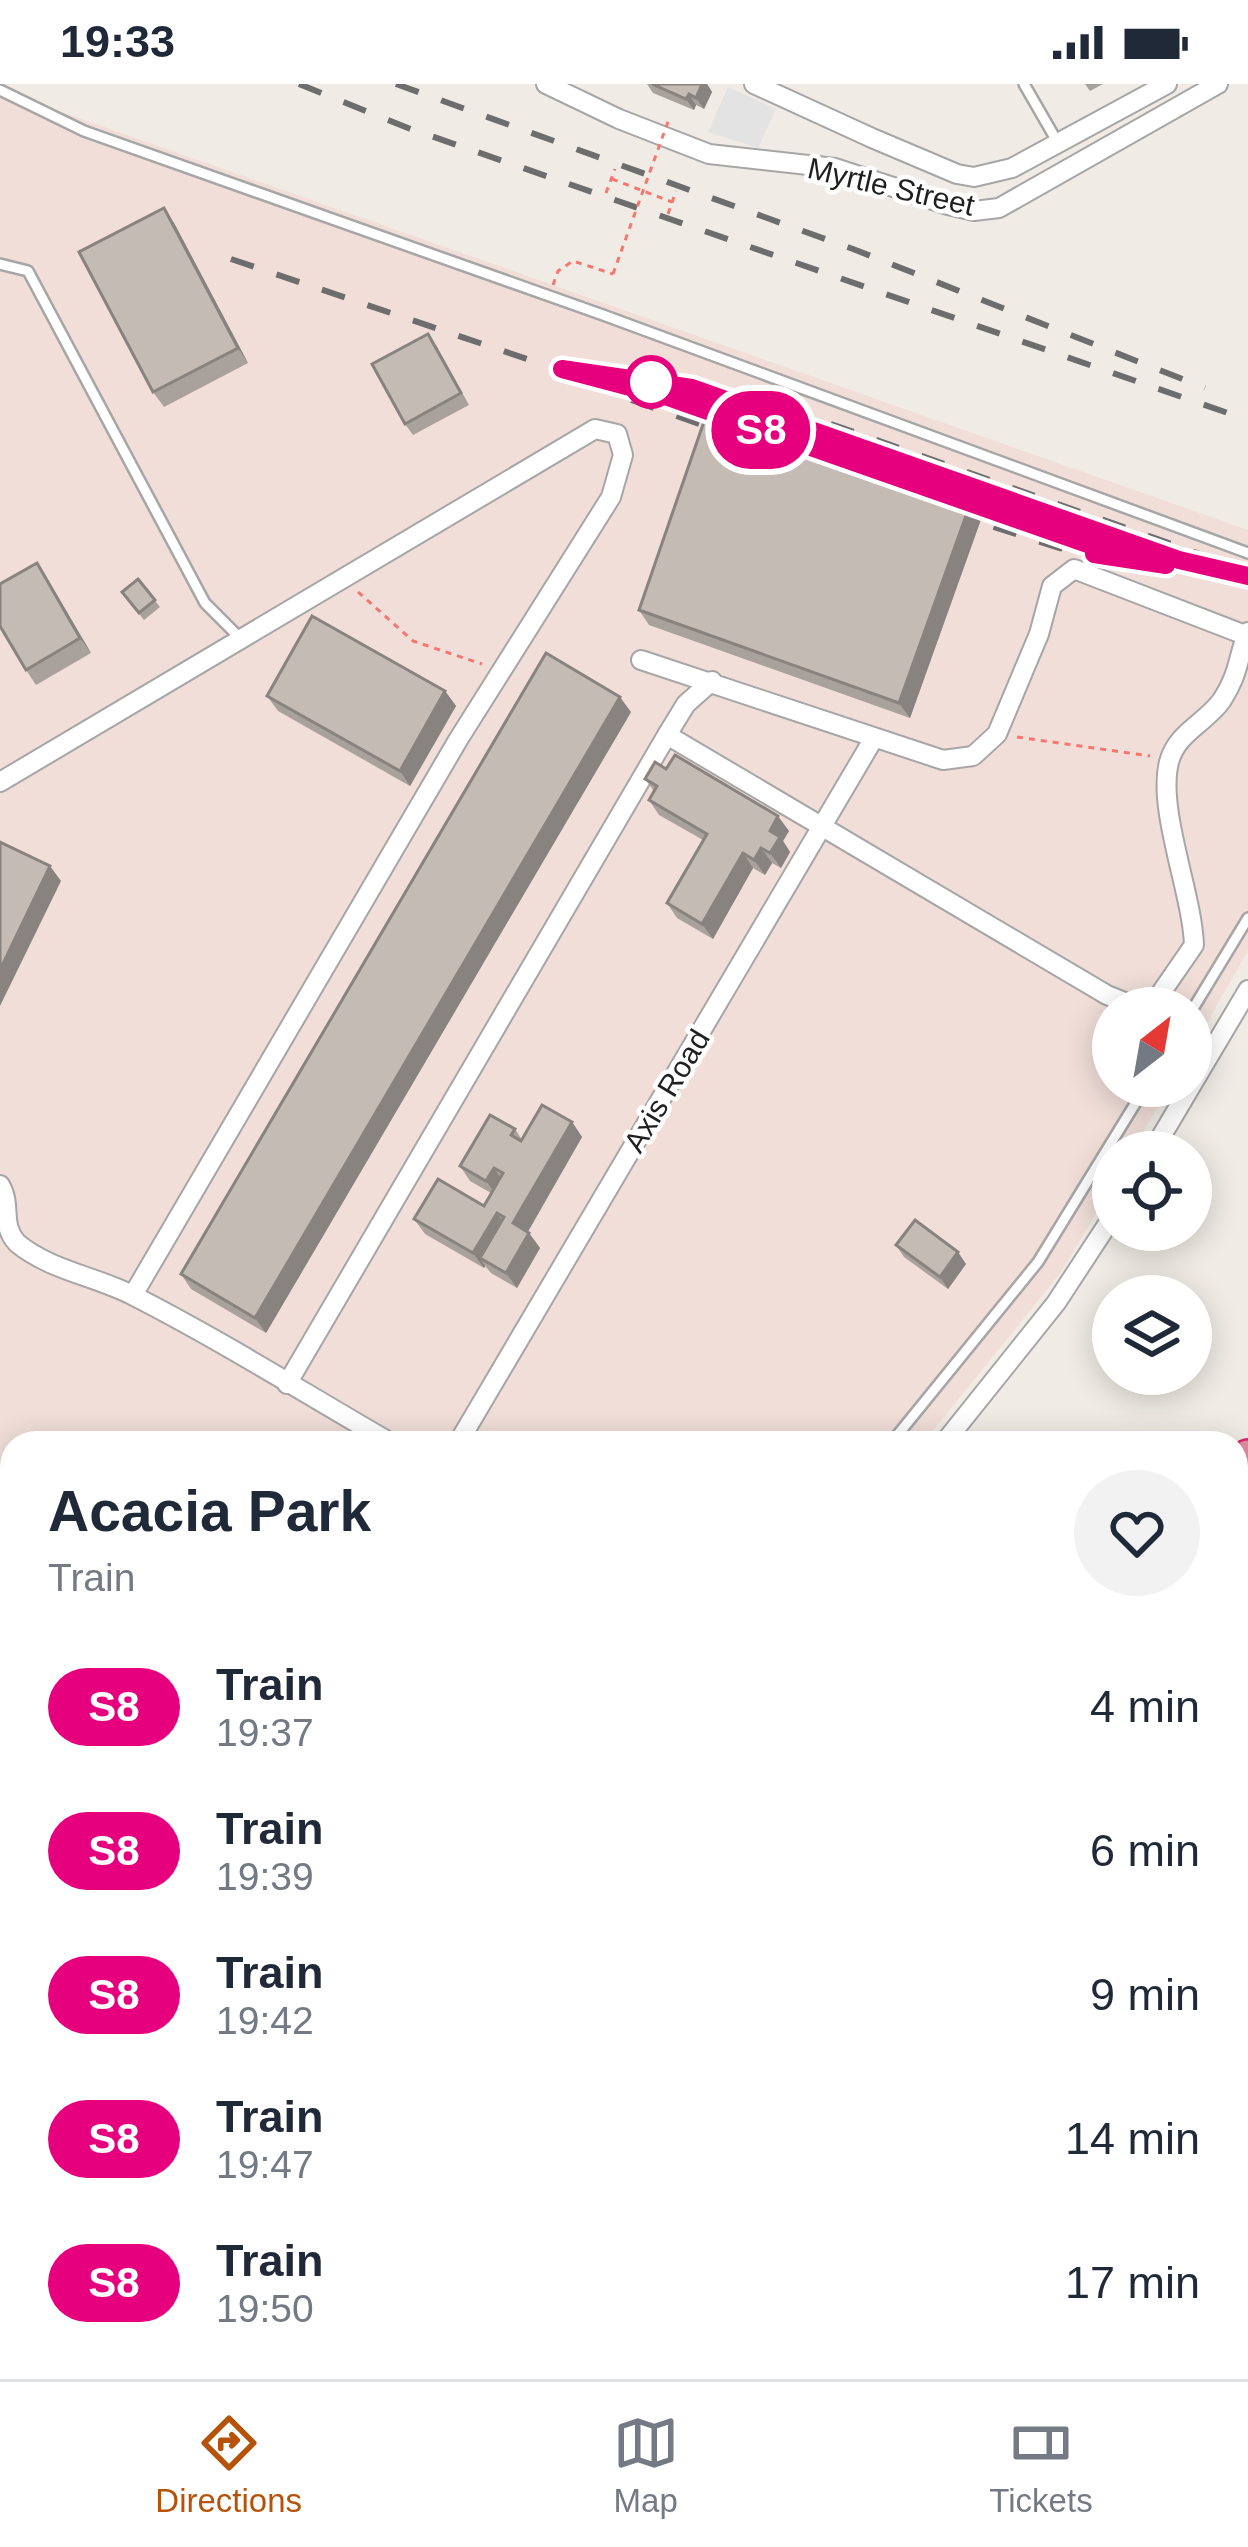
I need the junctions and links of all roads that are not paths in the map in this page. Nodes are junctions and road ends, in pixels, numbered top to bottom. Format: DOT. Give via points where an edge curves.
graph roads {
  1 [pos="546,84"];
  2 [pos="754,84"];
  3 [pos="1024,84"];
  4 [pos="1167,84"];
  5 [pos="1218,84"];
  6 [pos="0,90"];
  7 [pos="1058,143"];
  8 [pos="0,264"];
  9 [pos="1248,554"];
  10 [pos="1247,633"];
  11 [pos="241,639"];
  12 [pos="641,659"];
  13 [pos="1244,675"];
  14 [pos="712,681"];
  15 [pos="667,735"];
  16 [pos="874,739"];
  17 [pos="0,782"];
  18 [pos="825,827"];
  19 [pos="1248,918"];
  20 [pos="1206,987"];
  21 [pos="1248,990"];
  22 [pos="1133,1107"];
  23 [pos="1164,1131"];
  24 [pos="0,1185"];
  25 [pos="1092,1248"];
  26 [pos="133,1295"];
  27 [pos="286,1384"];
  28 [pos="370,1431"];
  29 [pos="465,1431"];
  30 [pos="901,1431"];
  31 [pos="954,1431"];
  1 -- 5 [label="street, Myrtle Street" via="710,154 835,168 974,211 999,208"];
  2 -- 7 [label="street" via="957,174 991,176"];
  3 -- 7 [label="lane"];
  4 -- 7 [label="street"];
  6 -- 9 [label="lane" via="84,131"];
  8 -- 11 [label="lane" via="28,271 205,603"];
  10 -- 13 [label="street"];
  10 -- 16 [label="street" via="1074,569 1052,586 998,734 973,756 943,760"];
  11 -- 17 [label="street"];
  11 -- 26 [label="street" via="595,430 617,434 623,454 611,497"];
  12 -- 14 [label="street"];
  13 -- 18 [label="street" via="1170,758 1166,787 1194,945 1154,1003 1132,1005 1107,994"];
  14 -- 15 [label="street"];
  14 -- 16 [label="street"];
  15 -- 18 [label="street"];
  15 -- 27 [label="street"];
  16 -- 18 [label="street, Axis Road"];
  18 -- 29 [label="street, Axis Road"];
  19 -- 20 [label="lane"];
  21 -- 23 [label="street"];
  22 -- 30 [label="lane" via="1038,1262"];
  24 -- 26 [label="street" via="2,1222 13,1241"];
  25 -- 31 [label="street"];
  26 -- 27 [label="street"];
  27 -- 28 [label="street"];
}
